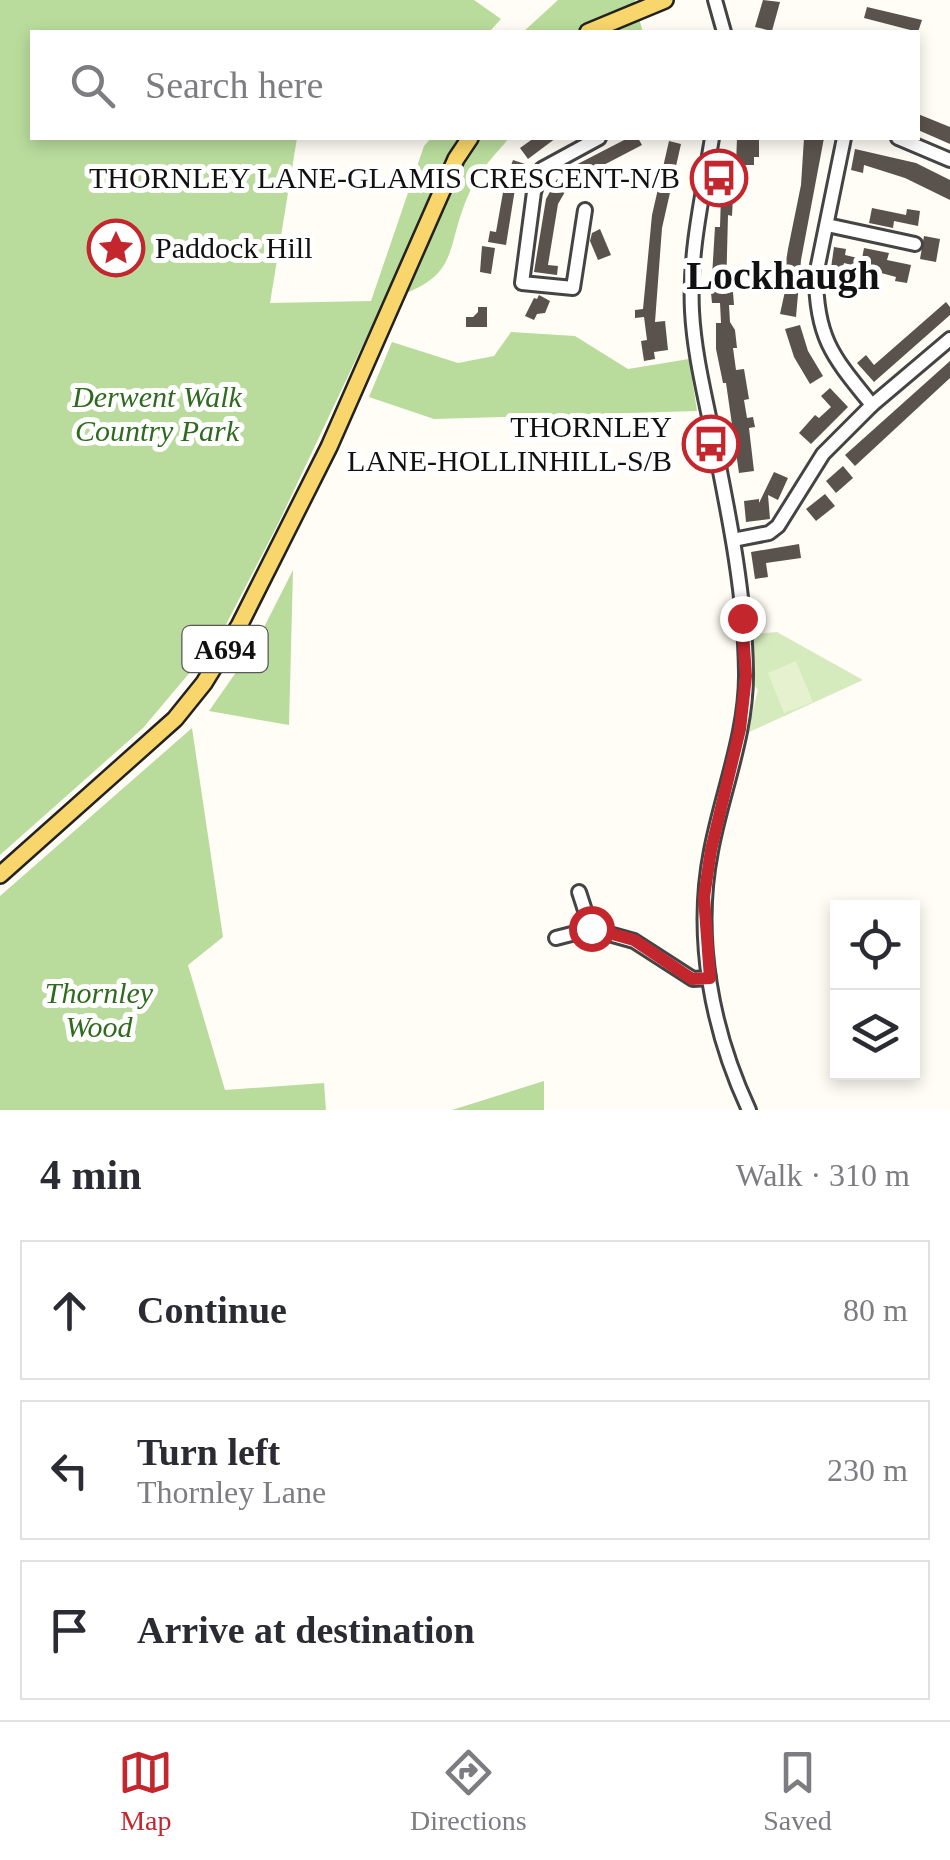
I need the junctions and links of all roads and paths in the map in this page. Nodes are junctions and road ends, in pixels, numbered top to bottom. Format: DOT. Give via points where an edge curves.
graph roads {
  1 [pos="665,0"];
  2 [pos="715,0"];
  3 [pos="592,30"];
  4 [pos="723,30"];
  5 [pos="469,140"];
  6 [pos="595,140"];
  7 [pos="712,140"];
  8 [pos="844,140"];
  9 [pos="903,140"];
  10 [pos="950,160"];
  11 [pos="585,210"];
  12 [pos="827,224"];
  13 [pos="915,244"];
  14 [pos="950,338"];
  15 [pos="872,405"];
  16 [pos="734,540"];
  17 [pos="0,875"];
  18 [pos="580,892"];
  19 [pos="591,928"];
  20 [pos="556,938"];
  21 [pos="710,978"];
  22 [pos="749,1110"];
  1 -- 3 [label="main road"];
  2 -- 4 [label="street"];
  5 -- 17 [label="main road, A694" via="329,447 204,682 176,719"];
  6 -- 11 [label="street" via="542,169 522,283 574,288"];
  7 -- 16 [label="street" via="695,240 692,310"];
  8 -- 12 [label="street"];
  9 -- 10 [label="street"];
  12 -- 13 [label="street"];
  12 -- 15 [label="street" via="816,276 818,315 832,355"];
  14 -- 15 [label="street"];
  15 -- 16 [label="street" via="824,454 785,520 769,533"];
  16 -- 21 [label="street" via="746,676 704,897"];
  18 -- 19 [label="street"];
  19 -- 20 [label="street"];
  19 -- 21 [label="street" via="634,940 692,979"];
  21 -- 22 [label="street" via="730,1070"];
}
